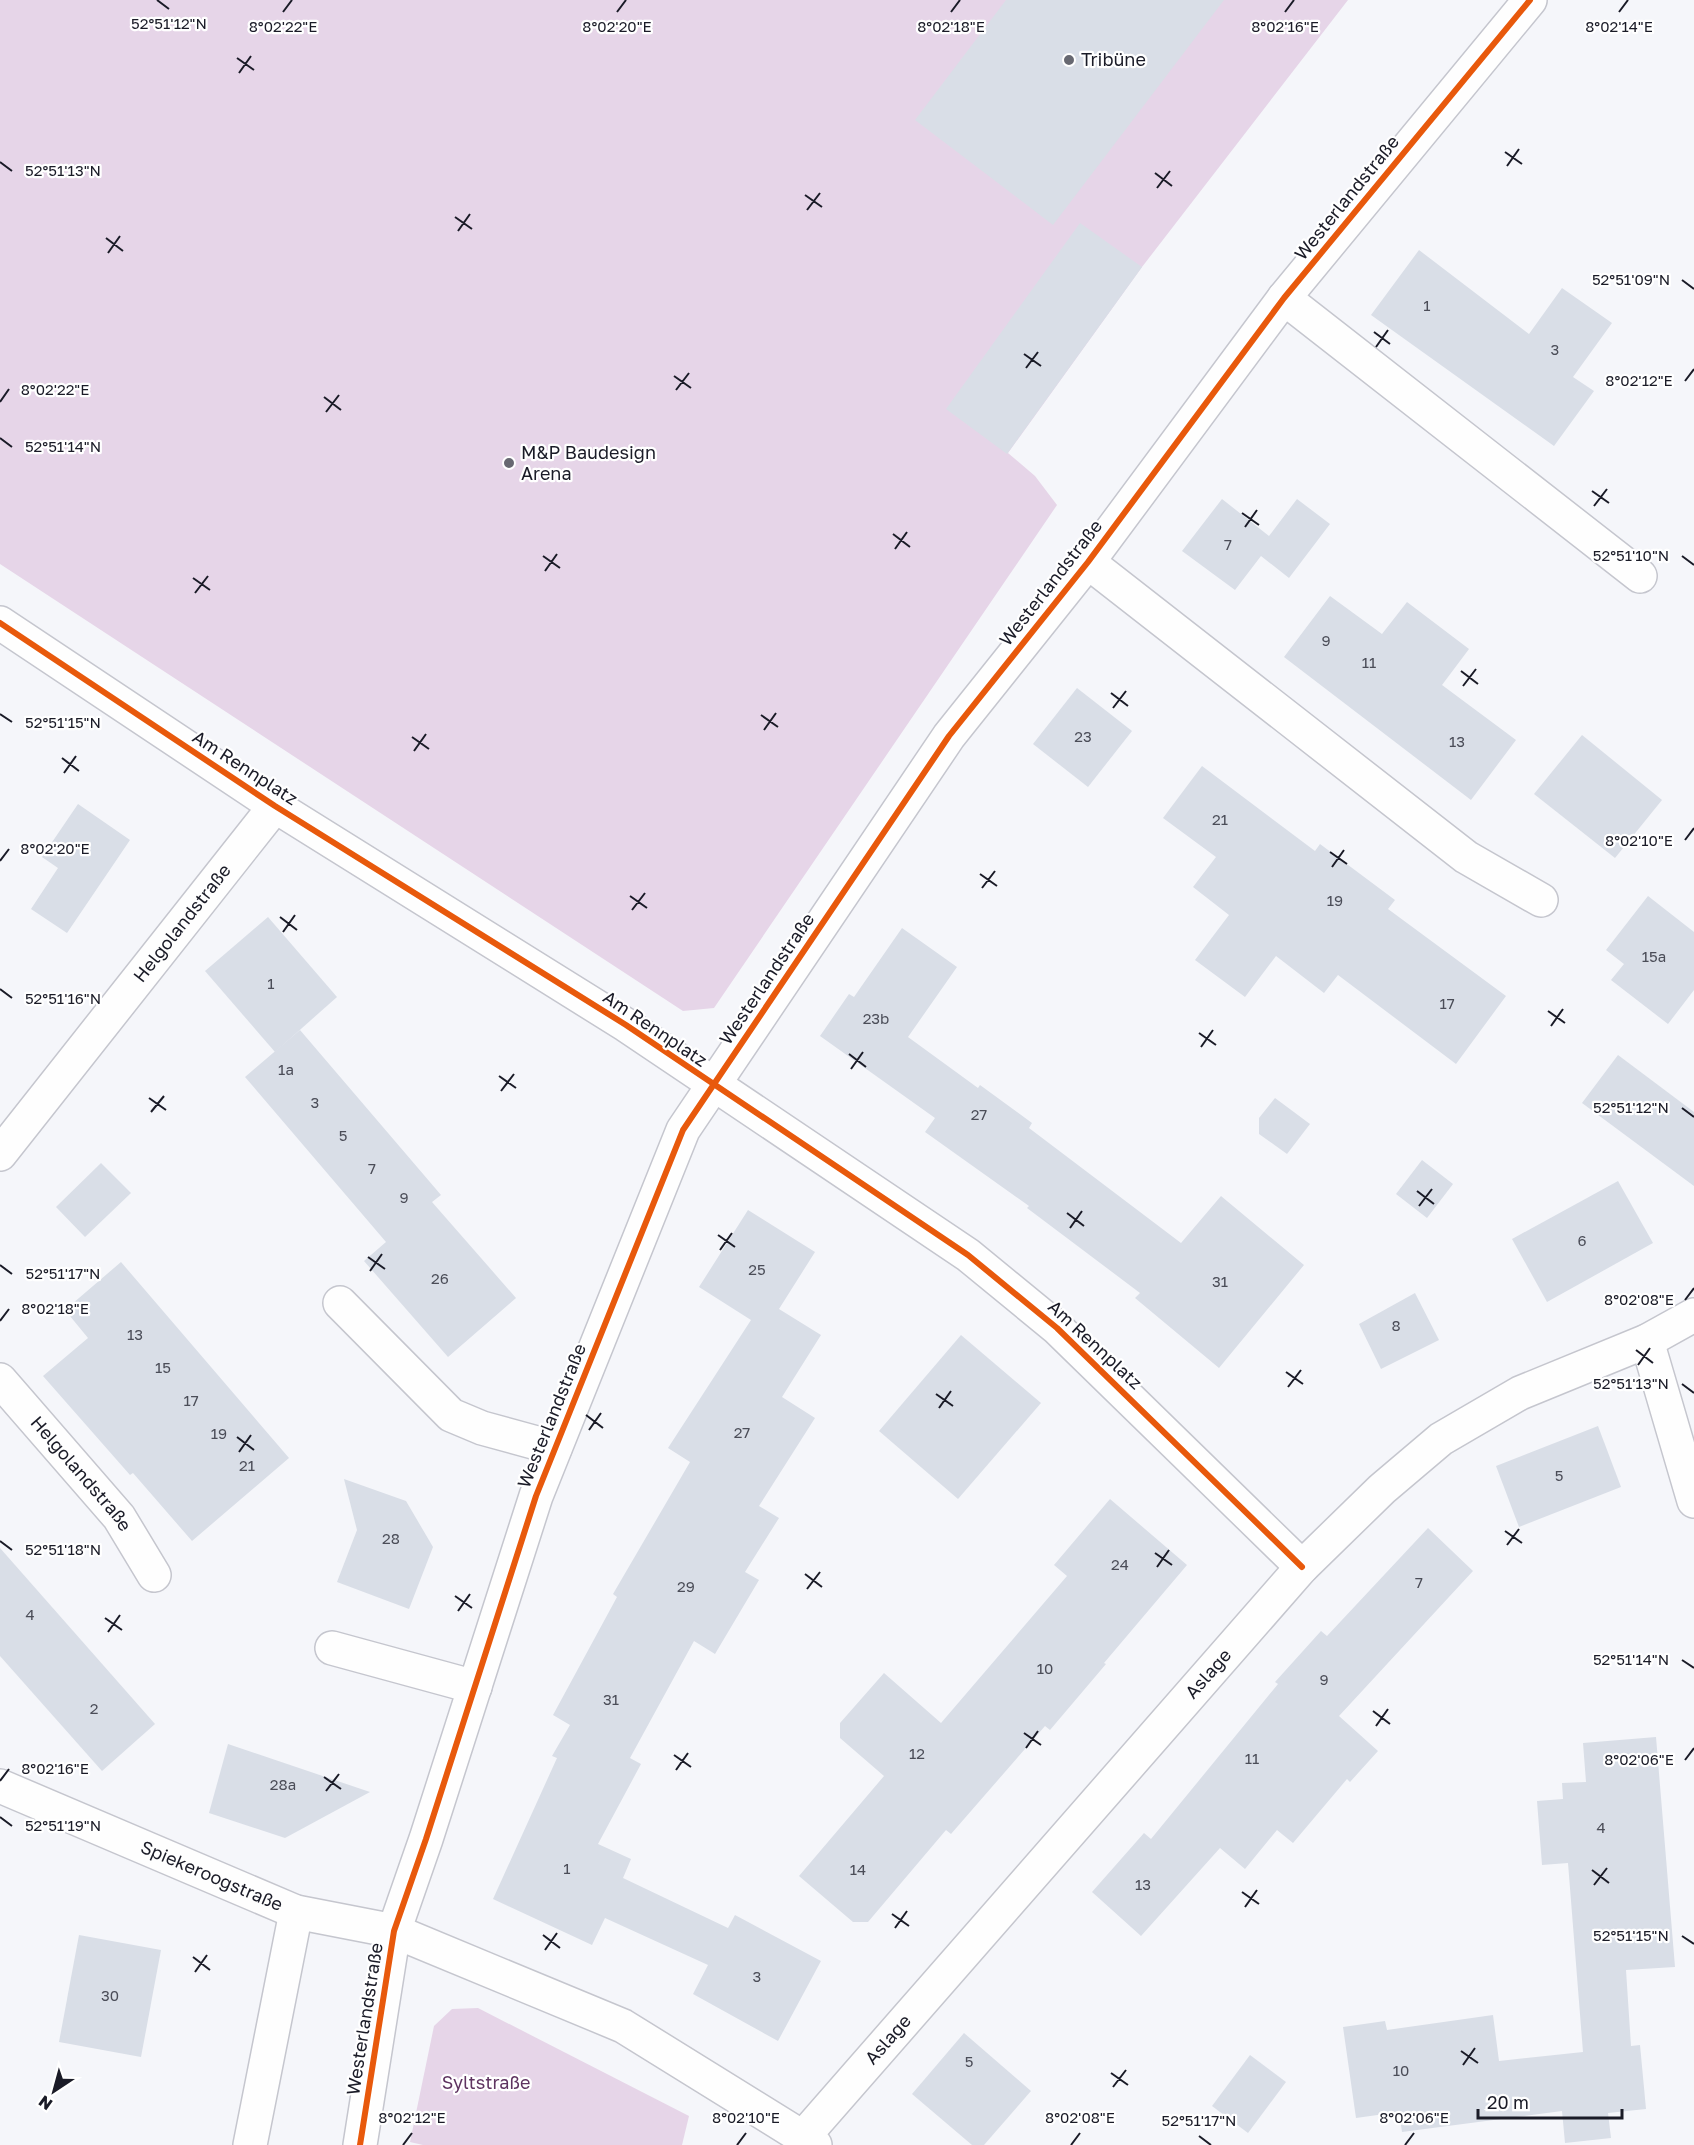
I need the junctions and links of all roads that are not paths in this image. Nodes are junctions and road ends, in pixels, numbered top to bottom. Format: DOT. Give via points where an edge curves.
graph roads {
  1 [pos="1530,0"];
  2 [pos="1284,298"];
  3 [pos="1088,562"];
  4 [pos="1640,576"];
  5 [pos="0,623"];
  6 [pos="274,806"];
  7 [pos="1541,900"];
  8 [pos="712,1084"];
  9 [pos="0,1154"];
  10 [pos="340,1303"];
  11 [pos="1694,1315"];
  12 [pos="1647,1341"];
  13 [pos="0,1380"];
  14 [pos="555,1448"];
  15 [pos="1694,1501"];
  16 [pos="1302,1566"];
  17 [pos="154,1575"];
  18 [pos="332,1648"];
  19 [pos="475,1688"];
  20 [pos="0,1786"];
  21 [pos="296,1912"];
  22 [pos="394,1931"];
  23 [pos="810,2141"];
  24 [pos="249,2145"];
  25 [pos="360,2145"];
  1 -- 2 [label="street, Westerlandstraße"];
  2 -- 3 [label="street, Westerlandstraße"];
  2 -- 4 [label="street"];
  3 -- 7 [label="street" via="1466,857"];
  3 -- 8 [label="street, Westerlandstraße" via="949,736"];
  5 -- 6 [label="street, Am Rennplatz"];
  6 -- 8 [label="street, Am Rennplatz" via="626,1025"];
  6 -- 9 [label="street, Helgolandstraße"];
  8 -- 14 [label="street, Westerlandstraße" via="683,1130"];
  8 -- 16 [label="street, Am Rennplatz" via="968,1255 1048,1321"];
  10 -- 14 [label="street" via="451,1415 482,1428"];
  11 -- 12 [label="street, Aslage"];
  12 -- 15 [label="street"];
  12 -- 16 [label="street, Aslage" via="1520,1393 1440,1439"];
  13 -- 17 [label="street, Helgolandstraße" via="119,1517"];
  14 -- 19 [label="street, Westerlandstraße"];
  16 -- 23 [label="street, Aslage"];
  18 -- 19 [label="street"];
  19 -- 22 [label="street, Westerlandstraße"];
  20 -- 21 [label="street, Spiekeroogstraße"];
  21 -- 22 [label="street, Spiekeroogstraße"];
  21 -- 24 [label="street"];
  22 -- 23 [label="street" via="623,2026"];
  22 -- 25 [label="street, Westerlandstraße"];
}
